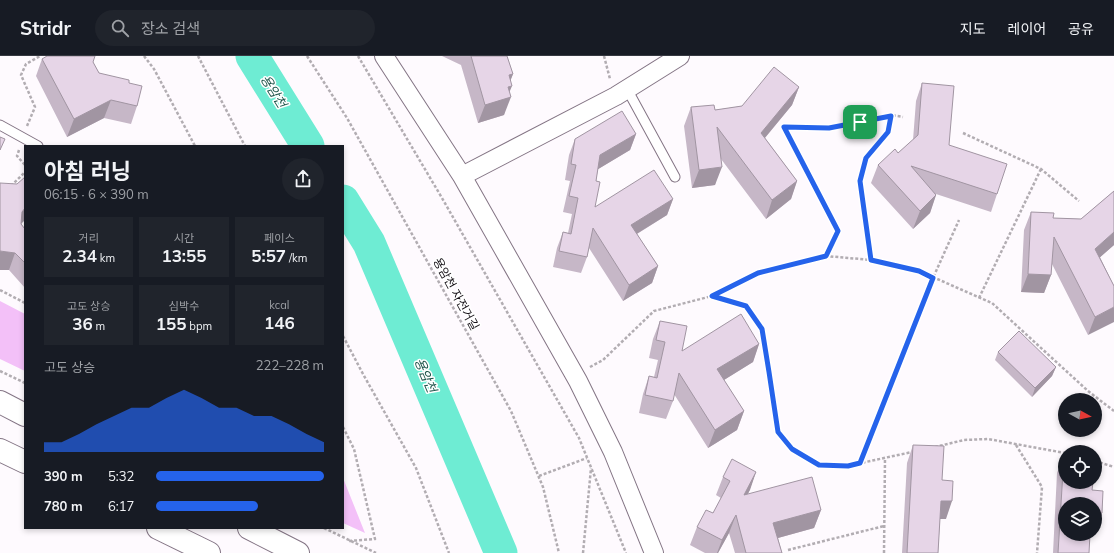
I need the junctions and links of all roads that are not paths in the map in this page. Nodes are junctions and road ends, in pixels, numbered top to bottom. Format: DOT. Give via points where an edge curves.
graph roads {
  1 [pos="384,56"];
  2 [pos="680,56"];
  3 [pos="621,93"];
  4 [pos="0,125"];
  5 [pos="36,145"];
  6 [pos="462,176"];
  7 [pos="675,177"];
  8 [pos="0,402"];
  9 [pos="24,414"];
  10 [pos="0,450"];
  11 [pos="24,462"];
  12 [pos="160,529"];
  13 [pos="251,529"];
  14 [pos="209,553"];
  15 [pos="298,553"];
  16 [pos="654,553"];
  1 -- 6 [label="street"];
  2 -- 3 [label="street"];
  3 -- 6 [label="street"];
  3 -- 7 [label="lane"];
  4 -- 5 [label="lane"];
  6 -- 16 [label="street" via="578,381 613,452"];
  8 -- 9 [label="street"];
  10 -- 11 [label="street"];
  12 -- 14 [label="street"];
  13 -- 15 [label="street"];
}
